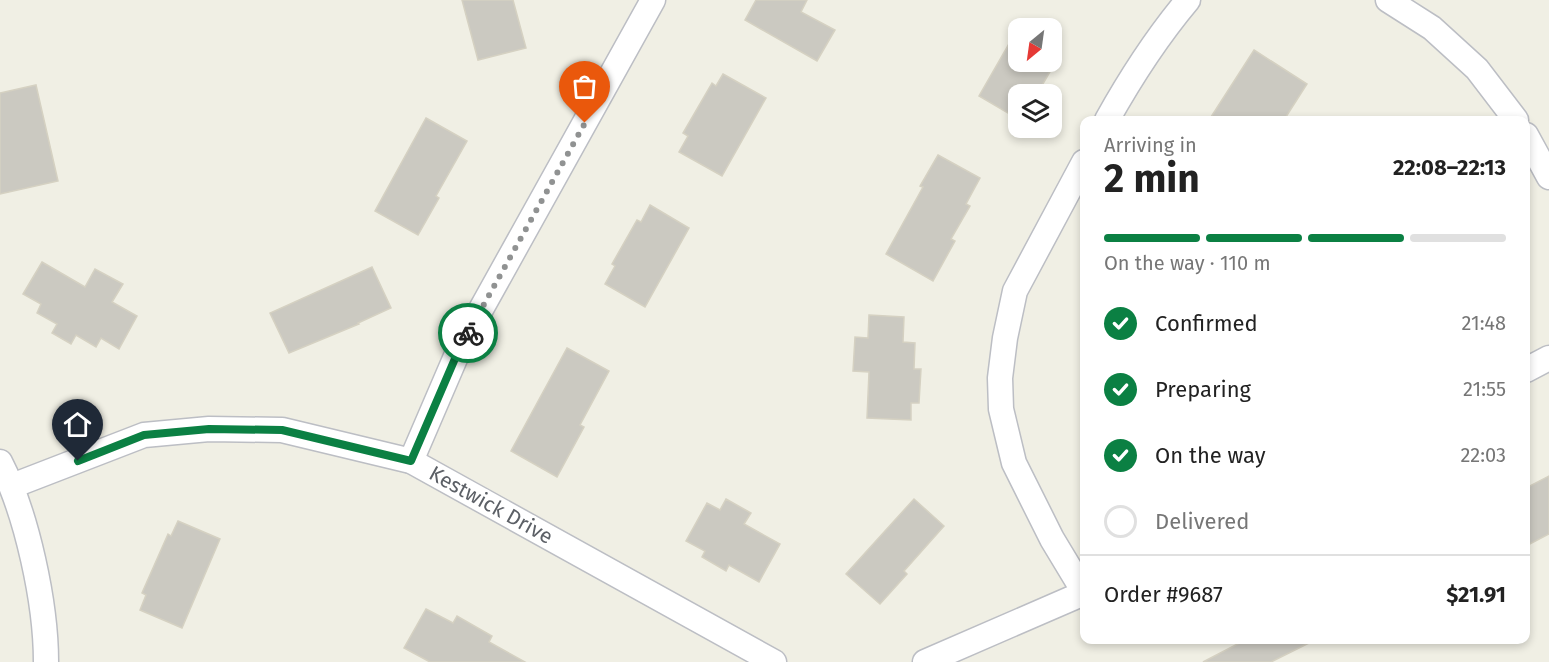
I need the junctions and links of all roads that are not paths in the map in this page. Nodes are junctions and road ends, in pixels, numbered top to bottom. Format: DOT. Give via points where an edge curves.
graph roads {
  1 [pos="653,0"];
  2 [pos="1188,0"];
  3 [pos="1388,0"];
  4 [pos="1109,116"];
  5 [pos="1513,116"];
  6 [pos="1530,142"];
  7 [pos="1080,169"];
  8 [pos="1549,177"];
  9 [pos="1549,358"];
  10 [pos="1530,368"];
  11 [pos="411,461"];
  12 [pos="0,462"];
  13 [pos="12,486"];
  14 [pos="1080,586"];
  15 [pos="1080,595"];
  16 [pos="46,662"];
  17 [pos="774,662"];
  18 [pos="925,662"];
  1 -- 11 [label="street" via="460,347"];
  2 -- 4 [label="street" via="1131,76"];
  3 -- 5 [label="street" via="1432,28 1477,69"];
  6 -- 8 [label="street"];
  7 -- 14 [label="street" via="1014,291 1000,378 1001,409 1014,463"];
  9 -- 10 [label="street"];
  11 -- 13 [label="street, Kestwick Drive" via="282,430 209,429 144,435"];
  11 -- 17 [label="street, Kestwick Drive"];
  12 -- 13 [label="street"];
  13 -- 16 [label="street" via="34,565"];
  15 -- 18 [label="street"];
}
